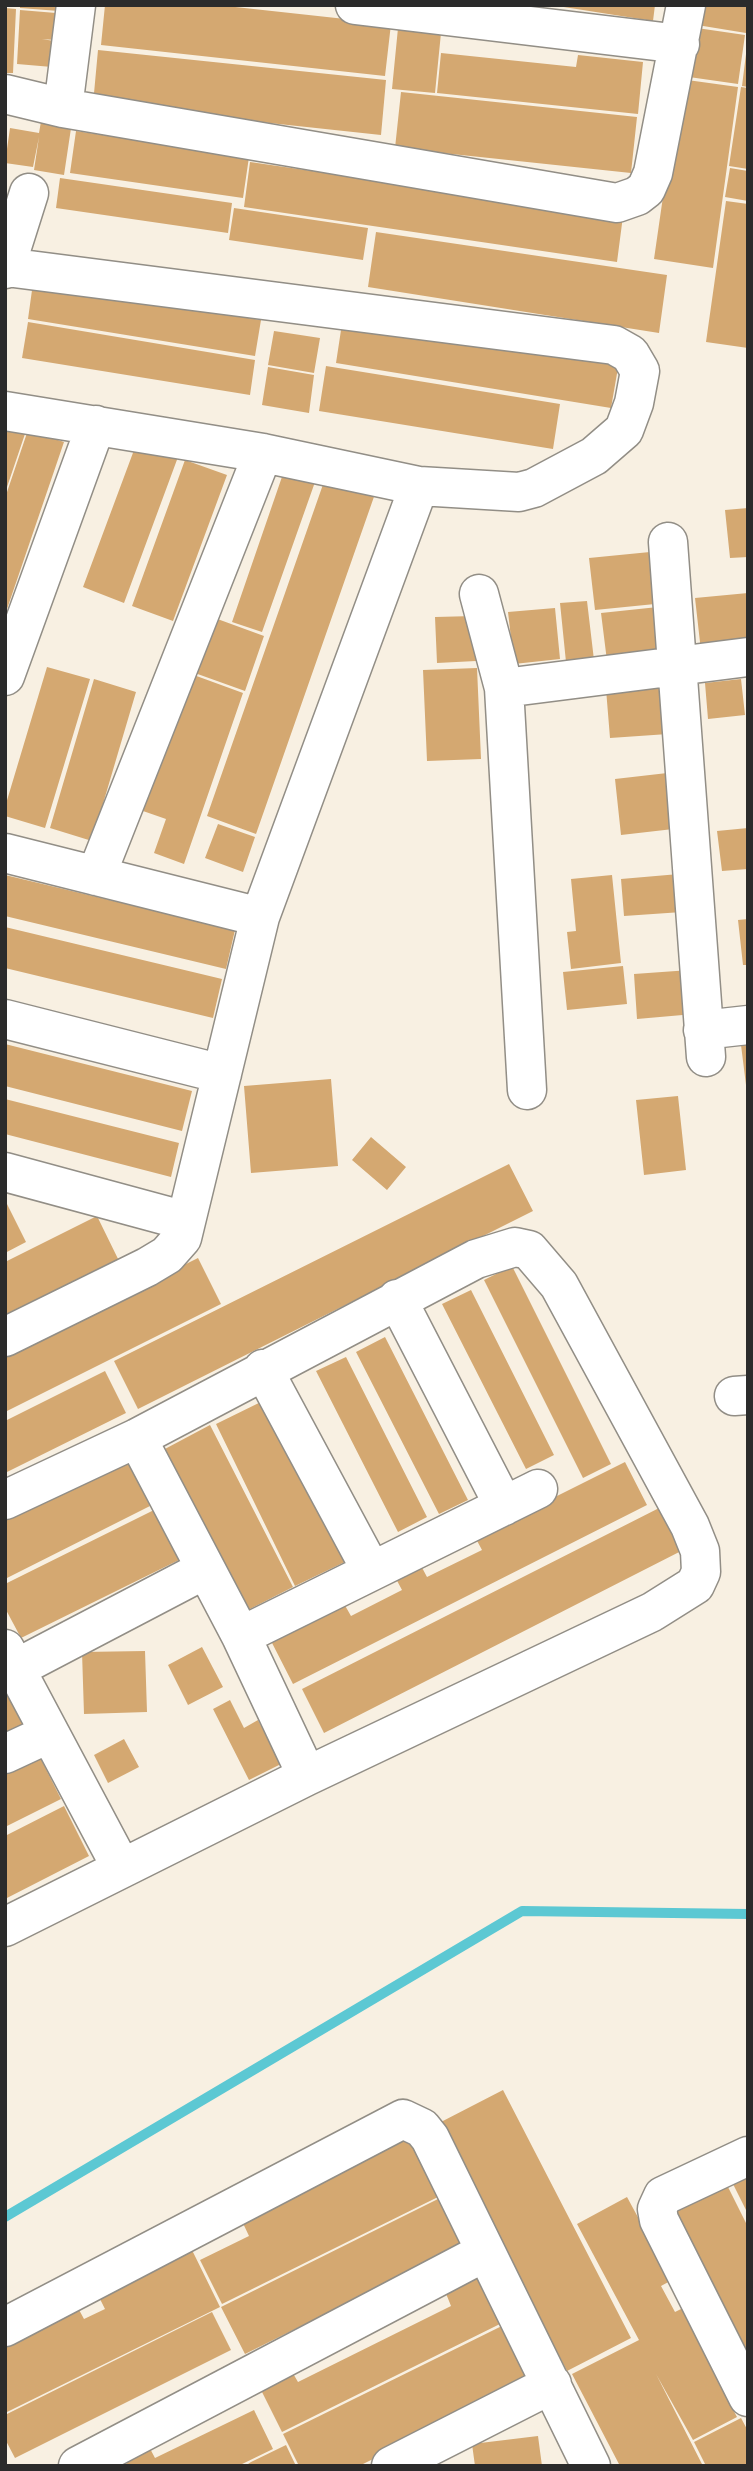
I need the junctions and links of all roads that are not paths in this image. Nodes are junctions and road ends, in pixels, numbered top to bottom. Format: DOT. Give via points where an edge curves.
graph roads {
  1 [pos="76,5"];
  2 [pos="355,5"];
  3 [pos="686,5"];
  4 [pos="680,44"];
  5 [pos="5,94"];
  6 [pos="63,108"];
  7 [pos="29,193"];
  8 [pos="6,268"];
  9 [pos="5,411"];
  10 [pos="96,425"];
  11 [pos="264,453"];
  12 [pos="419,486"];
  13 [pos="668,542"];
  14 [pos="479,594"];
  15 [pos="748,657"];
  16 [pos="678,668"];
  17 [pos="5,676"];
  18 [pos="505,688"];
  19 [pos="5,853"];
  20 [pos="96,876"];
  21 [pos="260,917"];
  22 [pos="5,1019"];
  23 [pos="748,1026"];
  24 [pos="222,1074"];
  25 [pos="527,1090"];
  26 [pos="5,1172"];
  27 [pos="186,1222"];
  28 [pos="397,1299"];
  29 [pos="5,1337"];
  30 [pos="263,1369"];
  31 [pos="137,1438"];
  32 [pos="538,1489"];
  33 [pos="5,1500"];
  34 [pos="504,1506"];
  35 [pos="204,1570"];
  36 [pos="371,1570"];
  37 [pos="241,1636"];
  38 [pos="10,1659"];
  39 [pos="48,1734"];
  40 [pos="5,1754"];
  41 [pos="307,1776"];
  42 [pos="121,1867"];
  43 [pos="5,1927"];
  44 [pos="748,2156"];
  45 [pos="485,2252"];
  46 [pos="5,2327"];
  47 [pos="552,2384"];
  48 [pos="748,2397"];
  49 [pos="78,2466"];
  50 [pos="391,2466"];
  51 [pos="591,2466"];
  1 -- 6 [label="street"];
  2 -- 4 [label="street"];
  3 -- 4 [label="street"];
  4 -- 6 [label="street" via="653,173 637,197 617,204"];
  5 -- 6 [label="street"];
  7 -- 8 [label="street"];
  8 -- 12 [label="street" via="614,345 636,362 640,371 624,430 594,456 519,492"];
  9 -- 10 [label="street"];
  10 -- 11 [label="street"];
  10 -- 17 [label="street"];
  11 -- 12 [label="street"];
  11 -- 20 [label="street"];
  12 -- 21 [label="street"];
  13 -- 16 [label="street"];
  14 -- 18 [label="street"];
  15 -- 16 [label="street"];
  16 -- 18 [label="street"];
  16 -- 23 [label="street" via="705,1044"];
  18 -- 25 [label="street"];
  19 -- 20 [label="street"];
  20 -- 21 [label="street"];
  21 -- 24 [label="street"];
  22 -- 24 [label="street"];
  24 -- 27 [label="street"];
  26 -- 27 [label="street"];
  27 -- 29 [label="street" via="182,1238 167,1255"];
  28 -- 30 [label="street"];
  28 -- 34 [label="street"];
  28 -- 41 [label="street" via="501,1249 528,1250 559,1285 690,1526 701,1552 701,1572 695,1585 652,1612"];
  30 -- 31 [label="street"];
  30 -- 36 [label="street"];
  31 -- 33 [label="street"];
  31 -- 35 [label="street"];
  32 -- 34 [label="street"];
  34 -- 36 [label="street"];
  35 -- 37 [label="street"];
  35 -- 38 [label="street"];
  36 -- 37 [label="street"];
  37 -- 41 [label="street"];
  38 -- 39 [label="street"];
  39 -- 40 [label="street"];
  39 -- 42 [label="street"];
  41 -- 42 [label="street"];
  42 -- 43 [label="street"];
  44 -- 48 [label="street" via="663,2196 657,2209"];
  45 -- 46 [label="street" via="430,2138 422,2128 403,2119"];
  45 -- 47 [label="street"];
  45 -- 49 [label="street"];
  47 -- 50 [label="street"];
  47 -- 51 [label="street"];
}
